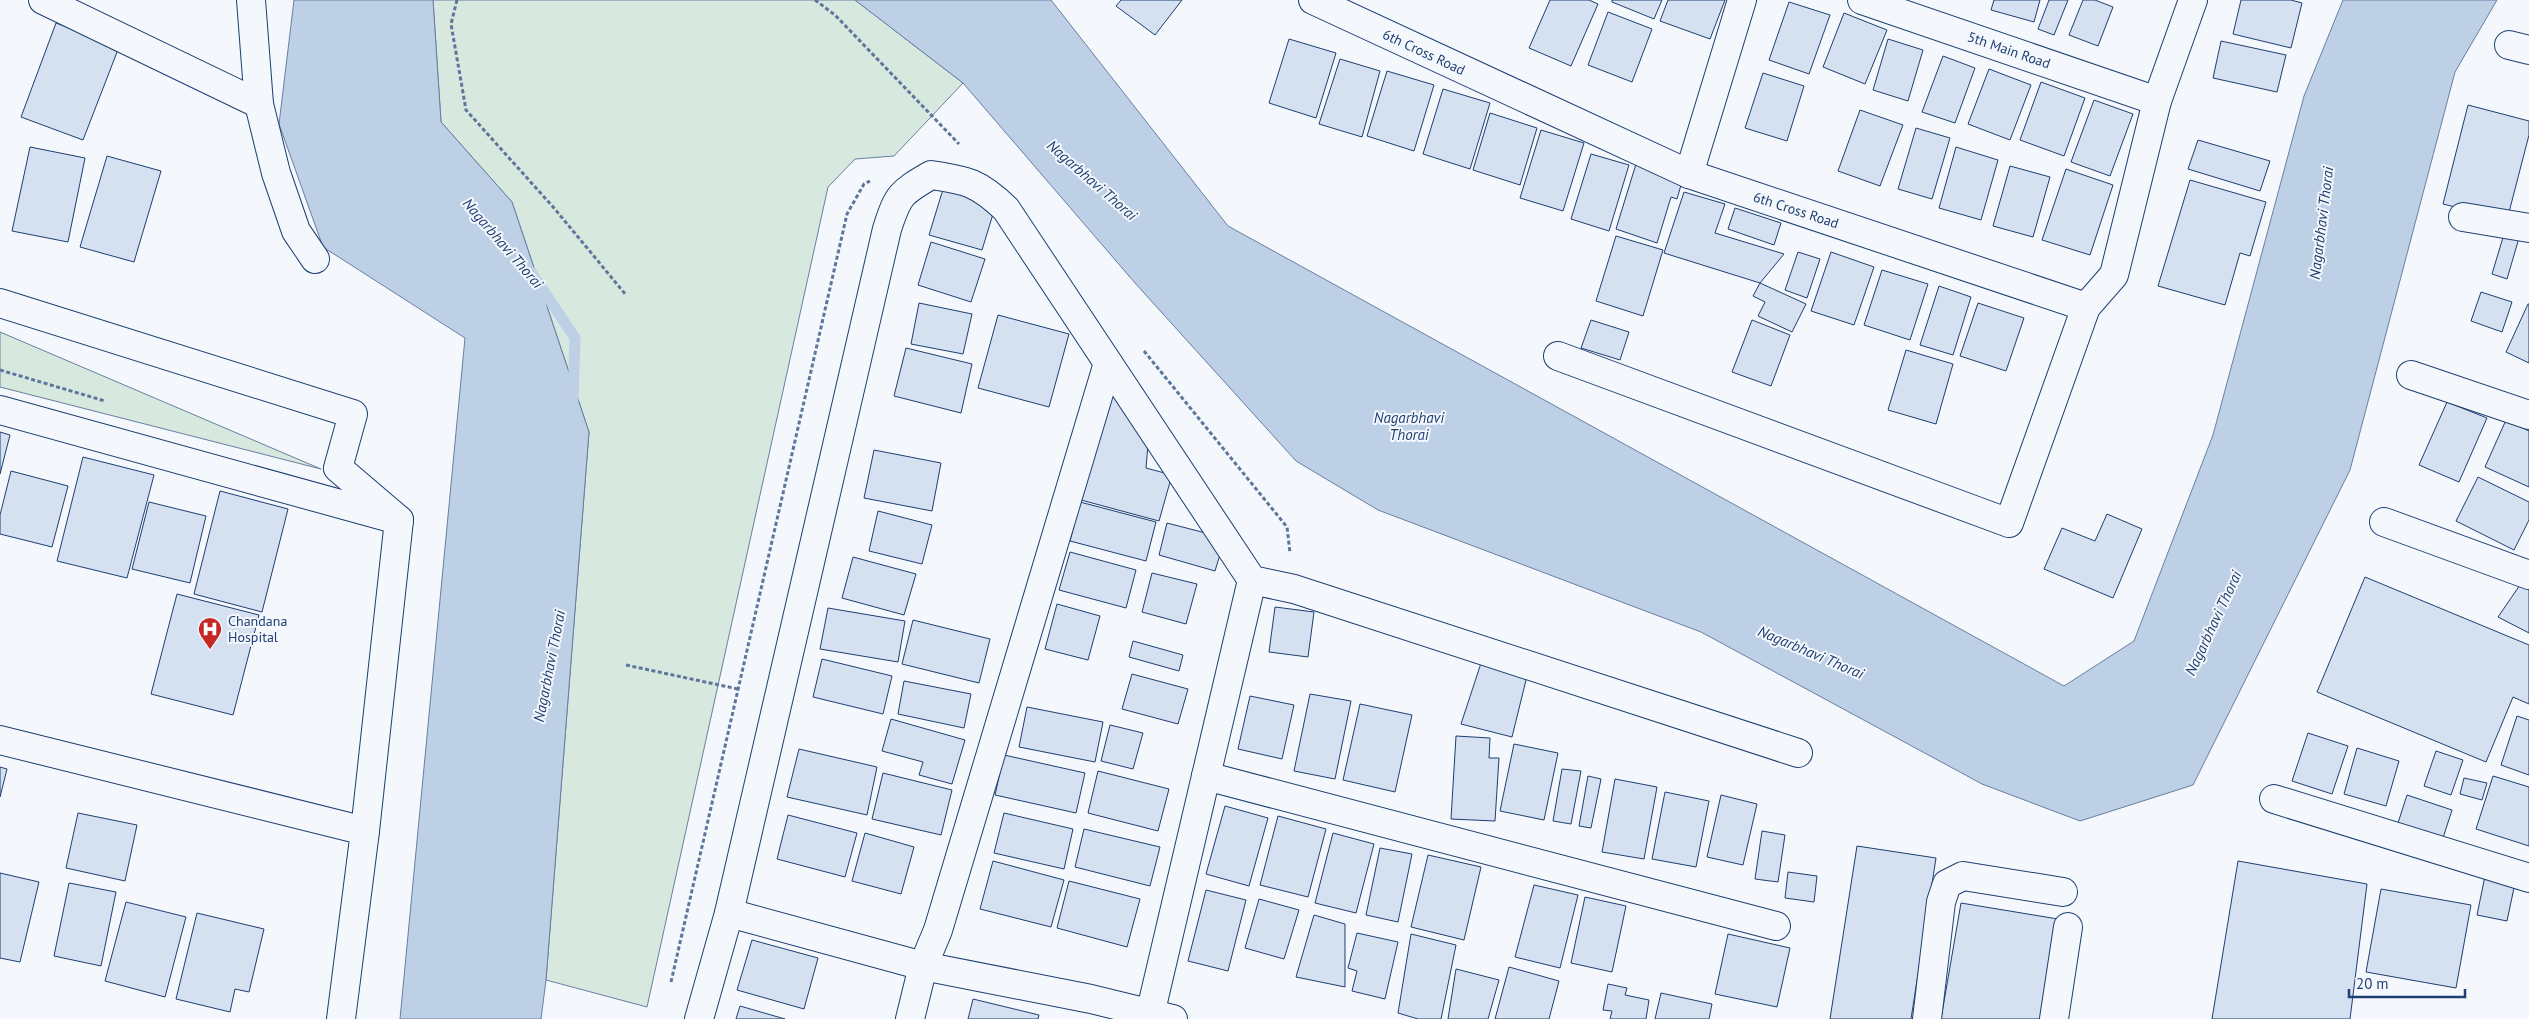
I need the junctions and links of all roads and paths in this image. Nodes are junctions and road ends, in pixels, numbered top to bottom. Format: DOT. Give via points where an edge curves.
graph roads {
  1 [pos="43,0"];
  2 [pos="252,0"];
  3 [pos="457,0"];
  4 [pos="815,0"];
  5 [pos="1313,0"];
  6 [pos="1742,0"];
  7 [pos="1862,0"];
  8 [pos="2193,0"];
  9 [pos="2157,101"];
  10 [pos="259,104"];
  11 [pos="954,150"];
  12 [pos="1689,174"];
  13 [pos="871,180"];
  14 [pos="2463,216"];
  15 [pos="2529,228"];
  16 [pos="315,259"];
  17 [pos="626,295"];
  18 [pos="0,303"];
  19 [pos="2086,307"];
  20 [pos="1140,345"];
  21 [pos="1558,356"];
  22 [pos="1108,362"];
  23 [pos="2410,375"];
  24 [pos="0,410"];
  25 [pos="2529,415"];
  26 [pos="399,520"];
  27 [pos="2384,522"];
  28 [pos="2529,575"];
  29 [pos="1252,580"];
  30 [pos="1294,589"];
  31 [pos="626,665"];
  32 [pos="738,689"];
  33 [pos="0,740"];
  34 [pos="1798,753"];
  35 [pos="1206,776"];
  36 [pos="2274,799"];
  37 [pos="365,831"];
  38 [pos="2529,878"];
  39 [pos="2063,892"];
  40 [pos="729,913"];
  41 [pos="1776,926"];
  42 [pos="2068,927"];
  43 [pos="923,966"];
  44 [pos="669,991"];
  45 [pos="1157,1017"];
  46 [pos="341,1019"];
  47 [pos="699,1019"];
  48 [pos="910,1019"];
  49 [pos="1927,1019"];
  50 [pos="2054,1019"];
  1 -- 10 [label="street"];
  2 -- 10 [label="street"];
  3 -- 17 [label="path" via="451,24 466,110"];
  4 -- 11 [label="path" via="835,16 962,147"];
  5 -- 12 [label="street, 6th Cross Road"];
  6 -- 12 [label="street"];
  7 -- 9 [label="street, 5th Main Road"];
  8 -- 9 [label="street"];
  9 -- 19 [label="street" via="2114,276"];
  10 -- 16 [label="street" via="276,173 296,231"];
  12 -- 19 [label="street, 6th Cross Road"];
  13 -- 32 [label="path" via="864,184 847,214"];
  14 -- 15 [label="street"];
  18 -- 26 [label="street" via="354,414 338,468"];
  19 -- 21 [label="street" via="2009,523"];
  20 -- 30 [label="path" via="1287,526"];
  22 -- 29 [label="street"];
  22 -- 40 [label="street" via="1006,209 988,191 973,183 931,175 897,199 887,229"];
  22 -- 43 [label="street" via="938,930"];
  23 -- 25 [label="street"];
  24 -- 26 [label="street"];
  26 -- 37 [label="street"];
  27 -- 28 [label="street"];
  29 -- 30 [label="street"];
  29 -- 35 [label="street"];
  30 -- 34 [label="street"];
  31 -- 32 [label="path"];
  32 -- 44 [label="path"];
  33 -- 37 [label="street"];
  35 -- 41 [label="street"];
  35 -- 45 [label="street"];
  36 -- 38 [label="street"];
  37 -- 46 [label="street"];
  39 -- 49 [label="street" via="1963,876 1947,884 1941,902"];
  40 -- 43 [label="street"];
  40 -- 47 [label="street"];
  42 -- 50 [label="street"];
  43 -- 45 [label="street" via="1092,998"];
  43 -- 48 [label="street"];
}
